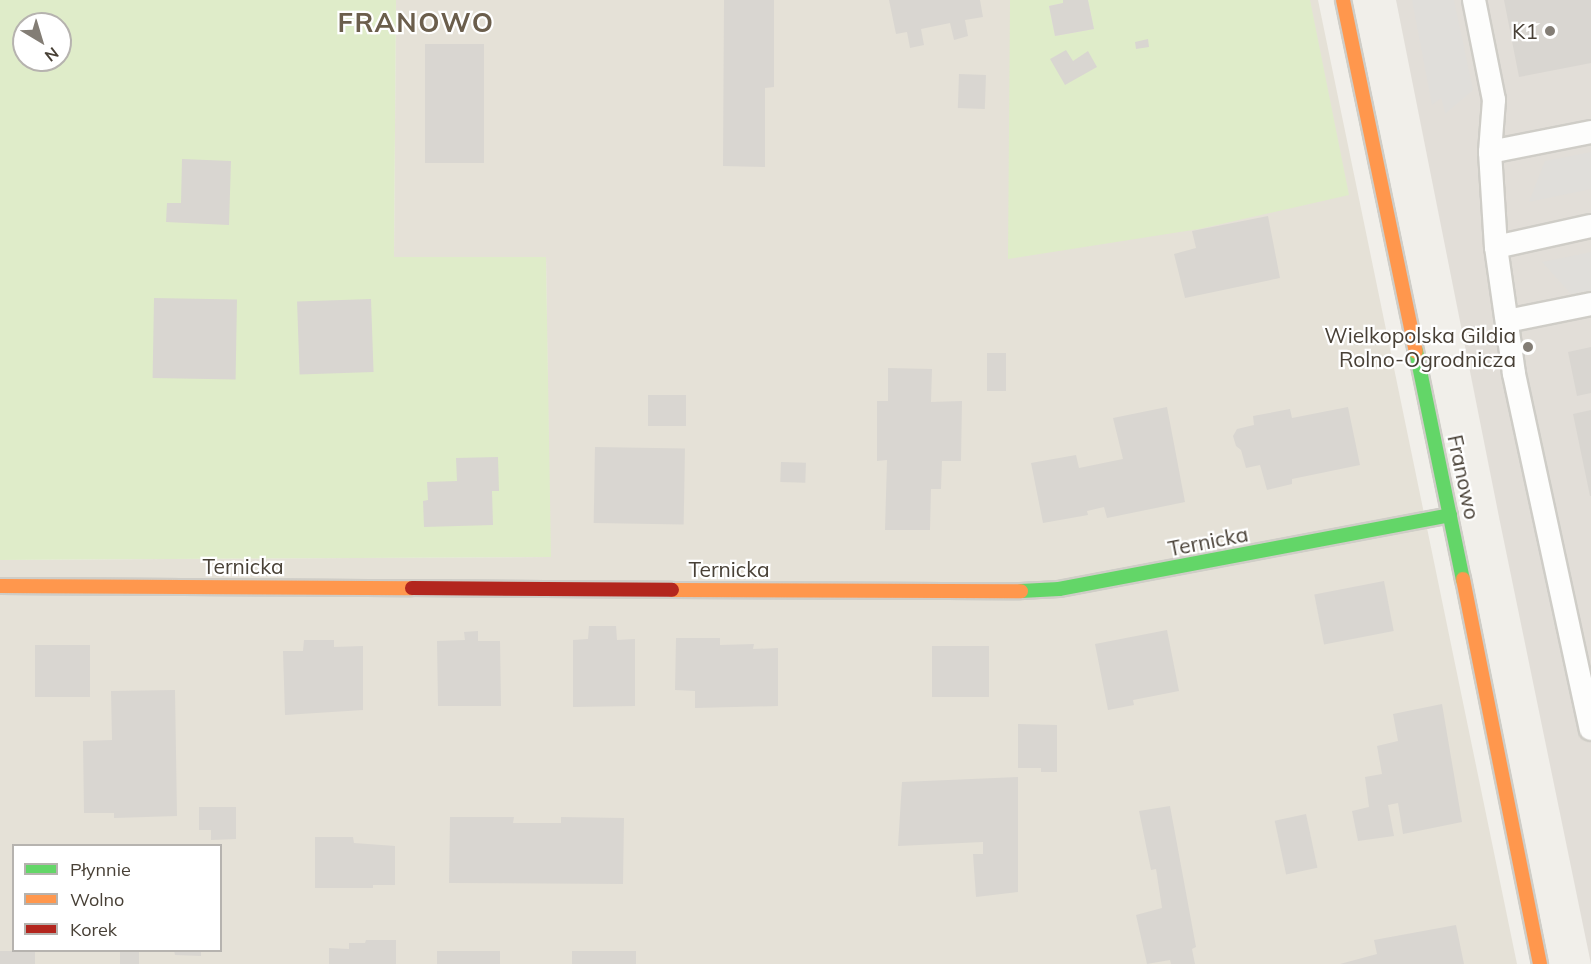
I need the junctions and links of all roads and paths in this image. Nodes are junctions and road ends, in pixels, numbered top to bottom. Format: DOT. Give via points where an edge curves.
graph roads {
  1 [pos="1343,0"];
  2 [pos="1474,0"];
  3 [pos="1591,132"];
  4 [pos="1490,152"];
  5 [pos="1591,226"];
  6 [pos="1496,248"];
  7 [pos="1591,304"];
  8 [pos="1507,321"];
  9 [pos="1450,515"];
  10 [pos="0,586"];
  11 [pos="1591,729"];
  12 [pos="1539,964"];
  1 -- 9 [label="street, Franowo"];
  2 -- 4 [label="lane" via="1494,100"];
  3 -- 4 [label="lane"];
  4 -- 6 [label="lane"];
  5 -- 6 [label="lane"];
  6 -- 8 [label="lane"];
  7 -- 8 [label="lane"];
  8 -- 11 [label="lane" via="1514,374"];
  9 -- 10 [label="street, Ternicka" via="1059,590"];
  9 -- 12 [label="street, Franowo"];
}
